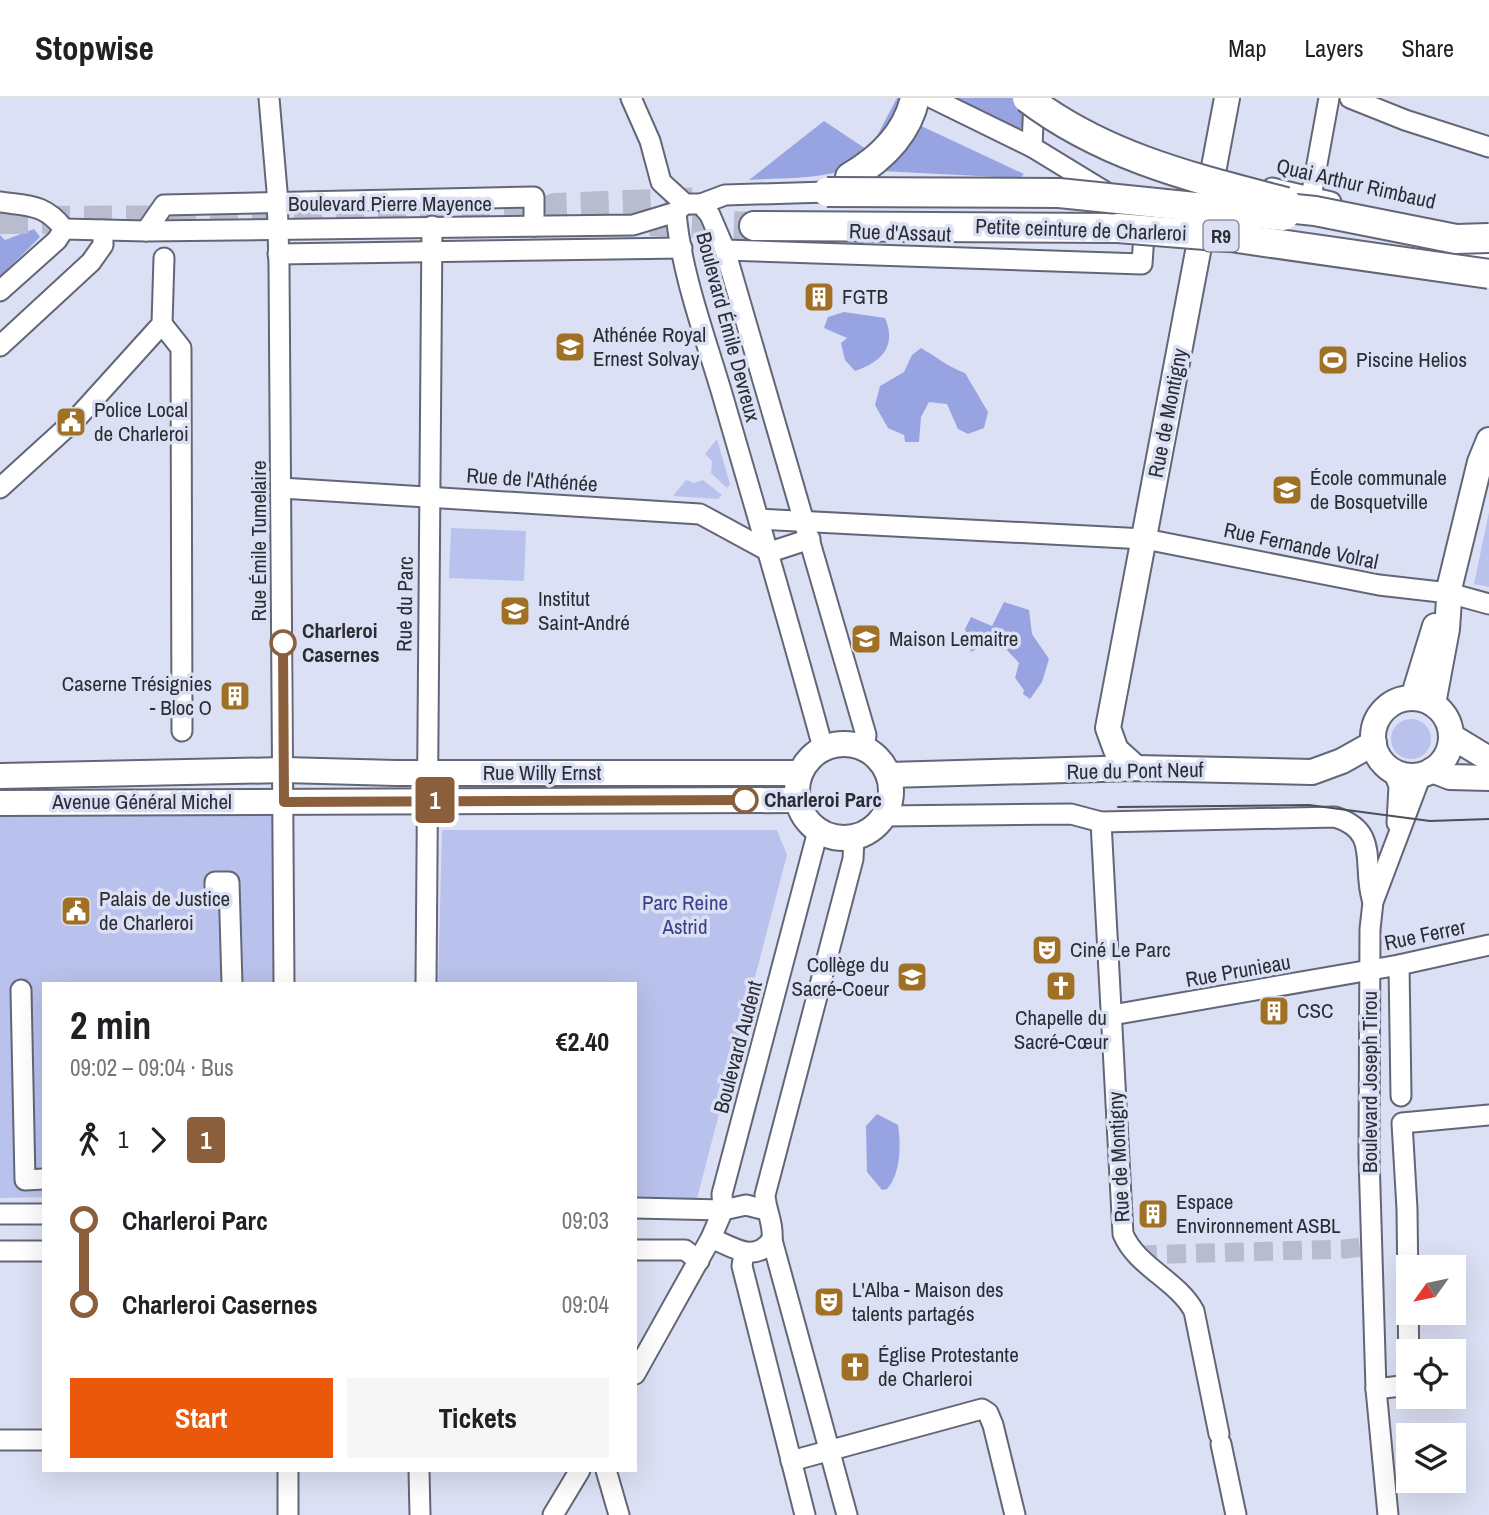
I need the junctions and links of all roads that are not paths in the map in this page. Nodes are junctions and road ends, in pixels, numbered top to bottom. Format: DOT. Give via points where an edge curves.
graph roads {
  1 [pos="270,98"];
  2 [pos="631,98"];
  3 [pos="915,98"];
  4 [pos="932,98"];
  5 [pos="1027,98"];
  6 [pos="1034,98"];
  7 [pos="1227,98"];
  8 [pos="1329,98"];
  9 [pos="1350,98"];
  10 [pos="1032,147"];
  11 [pos="1489,147"];
  12 [pos="1213,174"];
  13 [pos="839,184"];
  14 [pos="1311,197"];
  15 [pos="277,200"];
  16 [pos="0,202"];
  17 [pos="687,207"];
  18 [pos="1155,210"];
  19 [pos="1205,214"];
  20 [pos="1331,220"];
  21 [pos="432,226"];
  22 [pos="534,226"];
  23 [pos="754,226"];
  24 [pos="1489,226"];
  25 [pos="278,228"];
  26 [pos="64,229"];
  27 [pos="103,230"];
  28 [pos="146,232"];
  29 [pos="1489,238"];
  30 [pos="682,248"];
  31 [pos="725,250"];
  32 [pos="431,251"];
  33 [pos="278,254"];
  34 [pos="1489,256"];
  35 [pos="164,258"];
  36 [pos="1489,274"];
  37 [pos="1489,289"];
  38 [pos="0,291"];
  39 [pos="162,324"];
  40 [pos="0,346"];
  41 [pos="1489,440"];
  42 [pos="0,488"];
  43 [pos="281,488"];
  44 [pos="430,495"];
  45 [pos="759,519"];
  46 [pos="805,519"];
  47 [pos="810,539"];
  48 [pos="1145,539"];
  49 [pos="770,552"];
  50 [pos="1449,593"];
  51 [pos="1489,604"];
  52 [pos="1423,701"];
  53 [pos="1108,729"];
  54 [pos="182,731"];
  55 [pos="1451,736"];
  56 [pos="1374,743"];
  57 [pos="823,748"];
  58 [pos="864,748"];
  59 [pos="1489,758"];
  60 [pos="1136,768"];
  61 [pos="284,770"];
  62 [pos="1079,771"];
  63 [pos="1393,771"];
  64 [pos="1427,772"];
  65 [pos="426,773"];
  66 [pos="800,773"];
  67 [pos="889,775"];
  68 [pos="0,776"];
  69 [pos="1489,778"];
  70 [pos="426,800"];
  71 [pos="797,800"];
  72 [pos="284,802"];
  73 [pos="0,803"];
  74 [pos="884,816"];
  75 [pos="1101,822"];
  76 [pos="818,831"];
  77 [pos="854,838"];
  78 [pos="1397,838"];
  79 [pos="215,891"];
  80 [pos="1373,902"];
  81 [pos="1489,944"];
  82 [pos="1399,965"];
  83 [pos="1371,970"];
  84 [pos="232,982"];
  85 [pos="284,982"];
  86 [pos="426,982"];
  87 [pos="21,990"];
  88 [pos="1112,1015"];
  89 [pos="1401,1096"];
  90 [pos="1489,1115"];
  91 [pos="42,1179"];
  92 [pos="637,1208"];
  93 [pos="723,1210"];
  94 [pos="766,1210"];
  95 [pos="0,1214"];
  96 [pos="42,1214"];
  97 [pos="711,1237"];
  98 [pos="772,1240"];
  99 [pos="637,1250"];
  100 [pos="0,1251"];
  101 [pos="42,1251"];
  102 [pos="744,1253"];
  103 [pos="699,1261"];
  104 [pos="1374,1331"];
  105 [pos="1408,1339"];
  106 [pos="1396,1356"];
  107 [pos="637,1370"];
  108 [pos="1396,1387"];
  109 [pos="1376,1390"];
  110 [pos="0,1440"];
  111 [pos="42,1440"];
  112 [pos="831,1451"];
  113 [pos="791,1461"];
  114 [pos="288,1472"];
  115 [pos="419,1472"];
  116 [pos="579,1472"];
  117 [pos="607,1472"];
  118 [pos="288,1515"];
  119 [pos="420,1515"];
  120 [pos="553,1515"];
  121 [pos="619,1515"];
  122 [pos="805,1515"];
  123 [pos="847,1515"];
  124 [pos="1016,1515"];
  125 [pos="1236,1515"];
  126 [pos="1388,1515"];
  1 -- 15 [label="street, Rue Émile Tumelaire"];
  2 -- 17 [label="street" via="661,182"];
  3 -- 13 [label="highway" via="901,131 883,155"];
  4 -- 10 [label="street"];
  5 -- 20 [label="highway, bridge" via="1080,134 1119,153 1300,206"];
  6 -- 10 [label="street"];
  7 -- 12 [label="main road, Rue de Montigny"];
  8 -- 14 [label="street"];
  9 -- 11 [label="street"];
  10 -- 18 [label="street" via="1102,192"];
  12 -- 14 [label="street, Quai Arthur Rimbaud"];
  12 -- 19 [label="main road, Rue de Montigny"];
  13 -- 17 [label="street, Boulevard Pierre Mayence" via="725,195"];
  13 -- 20 [label="highway, bridge" via="1059,193"];
  14 -- 24 [label="street, Quai Arthur Rimbaud" via="1455,230"];
  15 -- 22 [label="street" via="534,197"];
  15 -- 25 [label="street, Rue Émile Tumelaire"];
  15 -- 28 [label="street" via="164,205"];
  16 -- 26 [label="street" via="52,212"];
  17 -- 22 [label="street, Boulevard Pierre Mayence" via="633,225"];
  17 -- 30 [label="street, Boulevard Émile Devreux"];
  17 -- 31 [label="street, Boulevard Émile Devreux" via="710,215"];
  18 -- 19 [label="street"];
  18 -- 29 [label="highway, bridge" via="1190,199 1315,211 1456,239"];
  18 -- 31 [label="street, Rue d'Assaut" via="1142,264"];
  18 -- 37 [label="highway, bridge" via="1303,228 1416,270"];
  19 -- 48 [label="main road, Rue de Montigny"];
  20 -- 34 [label="highway"];
  21 -- 22 [label="street, Boulevard Pierre Mayence"];
  21 -- 25 [label="street, Boulevard Pierre Mayence"];
  21 -- 32 [label="street, Rue du Parc"];
  23 -- 36 [label="highway, Petite ceinture de Charleroi / R9, bridge" via="1118,228 1230,237"];
  25 -- 28 [label="street, Boulevard Pierre Mayence"];
  25 -- 33 [label="street, Rue Émile Tumelaire"];
  26 -- 27 [label="street, Boulevard Pierre Mayence"];
  26 -- 38 [label="street"];
  27 -- 28 [label="street, Boulevard Pierre Mayence"];
  27 -- 40 [label="street" via="103,245 91,262"];
  30 -- 32 [label="street"];
  30 -- 45 [label="street, Boulevard Émile Devreux"];
  31 -- 46 [label="street, Boulevard Émile Devreux"];
  32 -- 33 [label="street"];
  32 -- 44 [label="street, Rue du Parc"];
  33 -- 43 [label="street, Rue Émile Tumelaire"];
  35 -- 39 [label="street"];
  39 -- 42 [label="street" via="77,418"];
  39 -- 54 [label="street" via="181,348"];
  41 -- 50 [label="main road"];
  43 -- 44 [label="street, Rue de l'Athénée"];
  43 -- 61 [label="street, Rue Émile Tumelaire"];
  44 -- 49 [label="street, Rue de l'Athénée" via="700,514"];
  44 -- 65 [label="street, Rue du Parc"];
  45 -- 46 [label="street"];
  45 -- 49 [label="street, Boulevard Émile Devreux"];
  46 -- 47 [label="street, Boulevard Émile Devreux"];
  46 -- 48 [label="street"];
  47 -- 49 [label="street"];
  47 -- 58 [label="street, Boulevard Émile Devreux" via="866,735"];
  48 -- 50 [label="street, Rue Fernande Volral" via="1379,585"];
  48 -- 53 [label="main road, Rue de Montigny"];
  49 -- 57 [label="street, Boulevard Émile Devreux"];
  50 -- 51 [label="street"];
  50 -- 52 [label="main road" via="1447,629"];
  52 -- 55 [label="main road" via="1445,715"];
  52 -- 56 [label="main road" via="1398,700 1383,711"];
  53 -- 60 [label="main road" via="1116,750"];
  53 -- 62 [label="main road, Rue de Montigny"];
  55 -- 59 [label="main road"];
  55 -- 64 [label="main road" via="1448,751"];
  56 -- 60 [label="main road, Rue du Pont Neuf" via="1312,772"];
  56 -- 63 [label="main road" via="1379,757"];
  57 -- 58 [label="main road" via="836,744"];
  57 -- 66 [label="main road" via="809,758"];
  58 -- 67 [label="main road"];
  60 -- 62 [label="main road, Rue du Pont Neuf"];
  61 -- 65 [label="main road, Rue Willy Ernst"];
  61 -- 68 [label="main road, Avenue Général Michel"];
  61 -- 72 [label="street, Rue Émile Tumelaire"];
  62 -- 67 [label="main road, Rue du Pont Neuf"];
  63 -- 64 [label="main road"];
  63 -- 78 [label="street, Boulevard Joseph Tirou" via="1399,786"];
  64 -- 69 [label="main road"];
  64 -- 78 [label="street, Boulevard Joseph Tirou"];
  65 -- 66 [label="main road, Rue Willy Ernst"];
  65 -- 70 [label="street, Rue du Parc"];
  66 -- 71 [label="main road"];
  67 -- 74 [label="main road" via="891,800"];
  70 -- 71 [label="main road, Rue Willy Ernst"];
  70 -- 72 [label="main road, Rue Willy Ernst"];
  70 -- 86 [label="street, Rue du Parc"];
  71 -- 76 [label="main road"];
  72 -- 73 [label="main road, Avenue Général Michel"];
  72 -- 85 [label="street, Rue Émile Tumelaire"];
  74 -- 75 [label="street" via="1071,814"];
  74 -- 77 [label="main road" via="875,827"];
  75 -- 80 [label="street" via="1335,817 1351,822 1365,839"];
  75 -- 88 [label="street, Rue de Montigny"];
  76 -- 77 [label="main road"];
  76 -- 93 [label="street, Boulevard Audent" via="722,1194"];
  77 -- 94 [label="street" via="853,859 765,1195"];
  78 -- 80 [label="street, Boulevard Joseph Tirou"];
  79 -- 84 [label="street" via="215,882 229,882"];
  80 -- 83 [label="street, Boulevard Joseph Tirou"];
  81 -- 82 [label="street, Rue Ferrer"];
  82 -- 83 [label="street, Rue Ferrer"];
  82 -- 89 [label="street"];
  83 -- 88 [label="street, Rue Prunieau"];
  83 -- 104 [label="street, Boulevard Joseph Tirou" via="1368,1156"];
  87 -- 91 [label="street" via="25,1180"];
  88 -- 125 [label="street, Rue de Montigny" via="1123,1234 1194,1311"];
  90 -- 105 [label="street, Boulevard Joseph Tirou" via="1402,1123"];
  92 -- 93 [label="street"];
  93 -- 94 [label="street" via="746,1205"];
  93 -- 97 [label="street, Boulevard Audent"];
  94 -- 98 [label="street" via="774,1224"];
  95 -- 96 [label="street"];
  97 -- 102 [label="street"];
  97 -- 103 [label="street, Boulevard Audent"];
  98 -- 102 [label="street" via="760,1252"];
  98 -- 112 [label="street"];
  99 -- 103 [label="street" via="685,1251"];
  100 -- 101 [label="street"];
  102 -- 113 [label="street" via="742,1266"];
  103 -- 107 [label="street, Boulevard Audent"];
  104 -- 106 [label="street, Boulevard Joseph Tirou"];
  104 -- 109 [label="street, Boulevard Joseph Tirou"];
  108 -- 109 [label="street"];
  109 -- 126 [label="street, Boulevard Joseph Tirou"];
  110 -- 111 [label="street"];
  112 -- 113 [label="street"];
  112 -- 123 [label="street"];
  112 -- 124 [label="street" via="985,1409"];
  113 -- 122 [label="street"];
  114 -- 118 [label="street"];
  115 -- 119 [label="street"];
  116 -- 120 [label="street"];
  117 -- 121 [label="street"];
}
